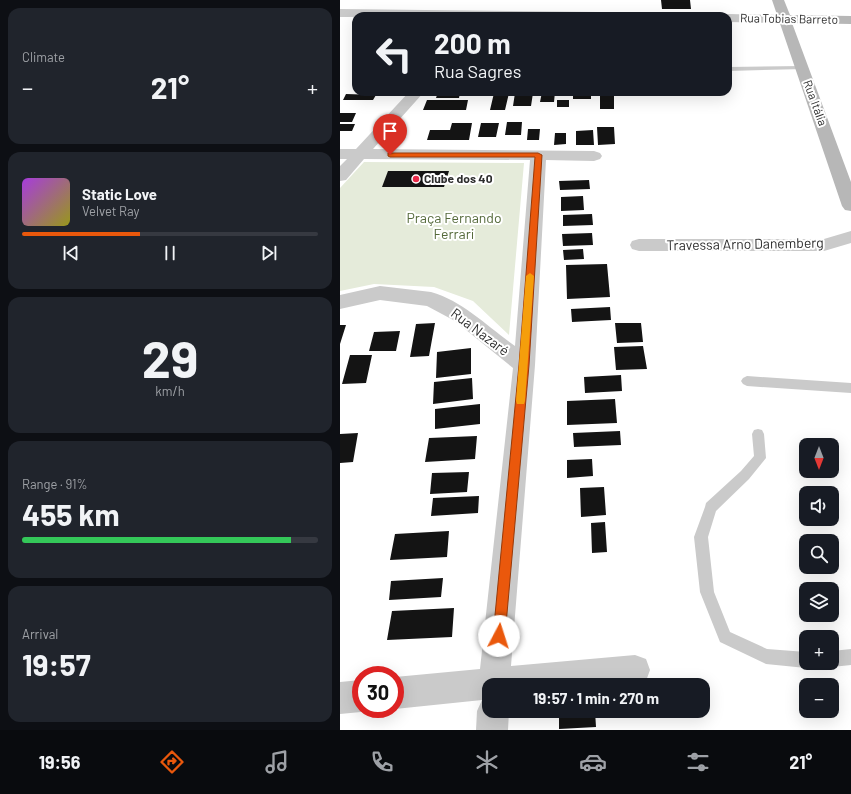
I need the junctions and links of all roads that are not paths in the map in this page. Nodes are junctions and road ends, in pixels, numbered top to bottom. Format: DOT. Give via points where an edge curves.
graph roads {
  1 [pos="362,0"];
  2 [pos="379,0"];
  3 [pos="551,0"];
  4 [pos="778,0"];
  5 [pos="350,12"];
  6 [pos="550,12"];
  7 [pos="732,18"];
  8 [pos="785,19"];
  9 [pos="851,20"];
  10 [pos="802,68"];
  11 [pos="732,69"];
  12 [pos="413,96"];
  13 [pos="340,154"];
  14 [pos="360,155"];
  15 [pos="538,155"];
  16 [pos="594,156"];
  17 [pos="340,176"];
  18 [pos="851,206"];
  19 [pos="851,237"];
  20 [pos="639,245"];
  21 [pos="340,302"];
  22 [pos="524,365"];
  23 [pos="747,380"];
  24 [pos="851,388"];
  25 [pos="758,434"];
  26 [pos="851,656"];
  27 [pos="839,658"];
  28 [pos="799,659"];
  29 [pos="635,670"];
  30 [pos="495,678"];
  31 [pos="586,678"];
  32 [pos="404,693"];
  33 [pos="482,693"];
  34 [pos="352,697"];
  35 [pos="340,698"];
  36 [pos="493,718"];
  37 [pos="492,730"];
  1 -- 5 [label="street"];
  2 -- 5 [label="street"];
  3 -- 6 [label="street"];
  4 -- 8 [label="street, Rua Itália"];
  7 -- 8 [label="street, Rua Tobias Barreto"];
  8 -- 9 [label="street, Rua Tobias Barreto"];
  8 -- 10 [label="street, Rua Itália"];
  10 -- 11 [label="lane"];
  10 -- 18 [label="street, Rua Itália"];
  12 -- 14 [label="street"];
  13 -- 14 [label="street"];
  14 -- 15 [label="street"];
  14 -- 17 [label="street"];
  15 -- 16 [label="street"];
  15 -- 22 [label="street"];
  19 -- 20 [label="street, Travessa Arno Danemberg" via="824,245"];
  21 -- 22 [label="street, Rua Nazaré" via="380,293 431,299 462,316"];
  22 -- 30 [label="street"];
  23 -- 24 [label="lane"];
  25 -- 28 [label="lane" via="760,458 711,507 701,537 707,592 725,637 766,656"];
  26 -- 27 [label="lane"];
  29 -- 31 [label="street"];
  32 -- 33 [label="street"];
  34 -- 35 [label="street"];
  36 -- 37 [label="street"];
}
